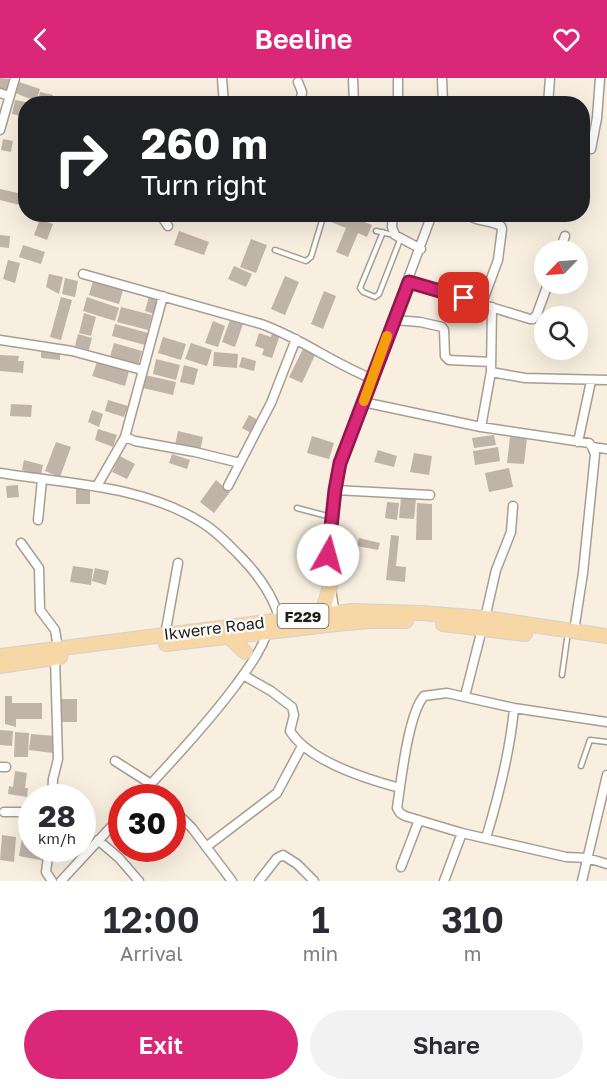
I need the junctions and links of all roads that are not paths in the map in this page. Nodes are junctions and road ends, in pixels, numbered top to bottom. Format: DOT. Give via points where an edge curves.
graph roads {
  1 [pos="15,78"];
  2 [pos="222,78"];
  3 [pos="353,78"];
  4 [pos="398,78"];
  5 [pos="442,78"];
  6 [pos="550,78"];
  7 [pos="600,78"];
  8 [pos="298,82"];
  9 [pos="0,93"];
  10 [pos="9,96"];
  11 [pos="223,96"];
  12 [pos="301,96"];
  13 [pos="354,96"];
  14 [pos="398,96"];
  15 [pos="443,96"];
  16 [pos="549,96"];
  17 [pos="0,130"];
  18 [pos="591,149"];
  19 [pos="165,222"];
  20 [pos="322,222"];
  21 [pos="392,222"];
  22 [pos="429,222"];
  23 [pos="491,222"];
  24 [pos="168,226"];
  25 [pos="376,231"];
  26 [pos="383,232"];
  27 [pos="565,236"];
  28 [pos="398,237"];
  29 [pos="564,240"];
  30 [pos="421,249"];
  31 [pos="275,250"];
  32 [pos="83,274"];
  33 [pos="409,282"];
  34 [pos="544,294"];
  35 [pos="162,297"];
  36 [pos="482,303"];
  37 [pos="492,307"];
  38 [pos="394,320"];
  39 [pos="296,339"];
  40 [pos="0,340"];
  41 [pos="491,362"];
  42 [pos="142,370"];
  43 [pos="491,372"];
  44 [pos="373,379"];
  45 [pos="607,380"];
  46 [pos="591,381"];
  47 [pos="363,402"];
  48 [pos="481,427"];
  49 [pos="125,437"];
  50 [pos="578,442"];
  51 [pos="592,447"];
  52 [pos="607,449"];
  53 [pos="240,463"];
  54 [pos="0,473"];
  55 [pos="42,480"];
  56 [pos="98,486"];
  57 [pos="228,486"];
  58 [pos="335,490"];
  59 [pos="430,495"];
  60 [pos="513,506"];
  61 [pos="297,508"];
  62 [pos="332,517"];
  63 [pos="38,520"];
  64 [pos="21,543"];
  65 [pos="178,563"];
  66 [pos="331,590"];
  67 [pos="352,611"];
  68 [pos="331,616"];
  69 [pos="280,620"];
  70 [pos="484,623"];
  71 [pos="267,633"];
  72 [pos="165,635"];
  73 [pos="245,635"];
  74 [pos="571,635"];
  75 [pos="607,636"];
  76 [pos="229,637"];
  77 [pos="607,646"];
  78 [pos="245,652"];
  79 [pos="57,653"];
  80 [pos="0,656"];
  81 [pos="0,666"];
  82 [pos="245,672"];
  83 [pos="562,675"];
  84 [pos="465,696"];
  85 [pos="514,708"];
  86 [pos="607,722"];
  87 [pos="607,742"];
  88 [pos="302,746"];
  89 [pos="115,761"];
  90 [pos="581,766"];
  91 [pos="607,775"];
  92 [pos="54,784"];
  93 [pos="151,784"];
  94 [pos="400,788"];
  95 [pos="605,795"];
  96 [pos="4,812"];
  97 [pos="18,812"];
  98 [pos="419,820"];
  99 [pos="186,822"];
  100 [pos="108,830"];
  101 [pos="462,833"];
  102 [pos="486,838"];
  103 [pos="98,840"];
  104 [pos="206,847"];
  105 [pos="587,858"];
  106 [pos="47,862"];
  107 [pos="607,864"];
  108 [pos="401,867"];
  109 [pos="52,881"];
  110 [pos="61,881"];
  111 [pos="139,881"];
  112 [pos="232,881"];
  113 [pos="259,881"];
  114 [pos="314,881"];
  115 [pos="444,881"];
  116 [pos="582,881"];
  1 -- 10 [label="street"];
  2 -- 11 [label="street"];
  3 -- 13 [label="street"];
  4 -- 14 [label="street"];
  5 -- 15 [label="street"];
  6 -- 16 [label="street"];
  7 -- 18 [label="street"];
  8 -- 12 [label="street"];
  9 -- 10 [label="street"];
  10 -- 17 [label="street"];
  19 -- 24 [label="street"];
  20 -- 31 [label="lane" via="311,257 306,261"];
  21 -- 28 [label="street"];
  22 -- 30 [label="street"];
  23 -- 36 [label="street" via="502,229 498,260"];
  25 -- 26 [label="lane"];
  26 -- 28 [label="lane"];
  26 -- 28 [label="lane" via="360,288 375,297 380,294"];
  27 -- 29 [label="street"];
  28 -- 30 [label="street"];
  30 -- 33 [label="street"];
  32 -- 35 [label="street"];
  33 -- 36 [label="street"];
  33 -- 38 [label="street"];
  34 -- 37 [label="street" via="533,319"];
  35 -- 39 [label="street" via="261,324"];
  35 -- 42 [label="street"];
  36 -- 37 [label="street"];
  37 -- 41 [label="street"];
  38 -- 41 [label="street" via="442,327 445,356 449,360"];
  38 -- 44 [label="street"];
  39 -- 44 [label="street"];
  39 -- 53 [label="street" via="271,403"];
  40 -- 42 [label="street" via="72,351"];
  41 -- 43 [label="street"];
  42 -- 49 [label="street"];
  43 -- 46 [label="street"];
  43 -- 48 [label="street"];
  44 -- 47 [label="street"];
  45 -- 46 [label="street"];
  46 -- 50 [label="street"];
  47 -- 48 [label="street"];
  47 -- 58 [label="street" via="340,463"];
  48 -- 50 [label="street"];
  49 -- 53 [label="street"];
  49 -- 56 [label="street"];
  50 -- 51 [label="street"];
  51 -- 52 [label="street"];
  51 -- 74 [label="street" via="595,454 589,520"];
  53 -- 57 [label="street"];
  54 -- 55 [label="street"];
  55 -- 56 [label="street"];
  55 -- 63 [label="street"];
  56 -- 69 [label="street" via="144,498 204,524 253,569 272,598"];
  58 -- 59 [label="street"];
  58 -- 62 [label="street"];
  60 -- 70 [label="street" via="511,532 496,570"];
  61 -- 62 [label="lane"];
  62 -- 66 [label="street" via="328,555"];
  64 -- 79 [label="street" via="39,568 40,610 55,630"];
  65 -- 72 [label="street"];
  66 -- 67 [label="main road"];
  66 -- 68 [label="main road"];
  67 -- 68 [label="main road, Ikwerre Road / F229"];
  67 -- 70 [label="main road, Ikwerre Road / F229" via="421,613"];
  68 -- 69 [label="main road, Ikwerre Road / F229"];
  68 -- 70 [label="main road, Ikwerre Road / F229"];
  68 -- 71 [label="main road, Ikwerre Road / F229"];
  69 -- 72 [label="main road, Ikwerre Road / F229"];
  70 -- 74 [label="main road, Ikwerre Road / F229"];
  70 -- 84 [label="street"];
  71 -- 73 [label="main road, Ikwerre Road / F229"];
  71 -- 82 [label="street"];
  72 -- 79 [label="main road, Ikwerre Road / F229"];
  73 -- 76 [label="main road, Ikwerre Road / F229"];
  73 -- 78 [label="street"];
  74 -- 75 [label="main road, Ikwerre Road / F229"];
  74 -- 77 [label="main road, Ikwerre Road / F229"];
  74 -- 83 [label="lane"];
  76 -- 78 [label="main road"];
  76 -- 79 [label="main road, Ikwerre Road / F229"];
  78 -- 82 [label="street"];
  79 -- 80 [label="main road, Ikwerre Road / F229"];
  79 -- 81 [label="main road, Ikwerre Road / F229"];
  79 -- 92 [label="street" via="58,751"];
  82 -- 88 [label="street" via="292,707 290,731"];
  82 -- 93 [label="street"];
  84 -- 85 [label="street"];
  84 -- 94 [label="street" via="431,694 417,703"];
  85 -- 86 [label="street"];
  85 -- 102 [label="street" via="500,792"];
  87 -- 90 [label="lane" via="590,740"];
  88 -- 94 [label="street" via="367,779"];
  88 -- 104 [label="street" via="277,793"];
  89 -- 93 [label="street"];
  91 -- 95 [label="street"];
  94 -- 98 [label="street" via="397,808"];
  95 -- 105 [label="street"];
  96 -- 97 [label="street"];
  98 -- 101 [label="street"];
  98 -- 108 [label="street"];
  99 -- 104 [label="street"];
  100 -- 103 [label="street"];
  101 -- 102 [label="street"];
  101 -- 115 [label="street"];
  102 -- 105 [label="street" via="566,857"];
  103 -- 110 [label="street"];
  103 -- 111 [label="street"];
  104 -- 112 [label="street"];
  105 -- 107 [label="street"];
  105 -- 116 [label="street"];
  106 -- 109 [label="street" via="46,872"];
  113 -- 114 [label="street" via="283,855"];
}
